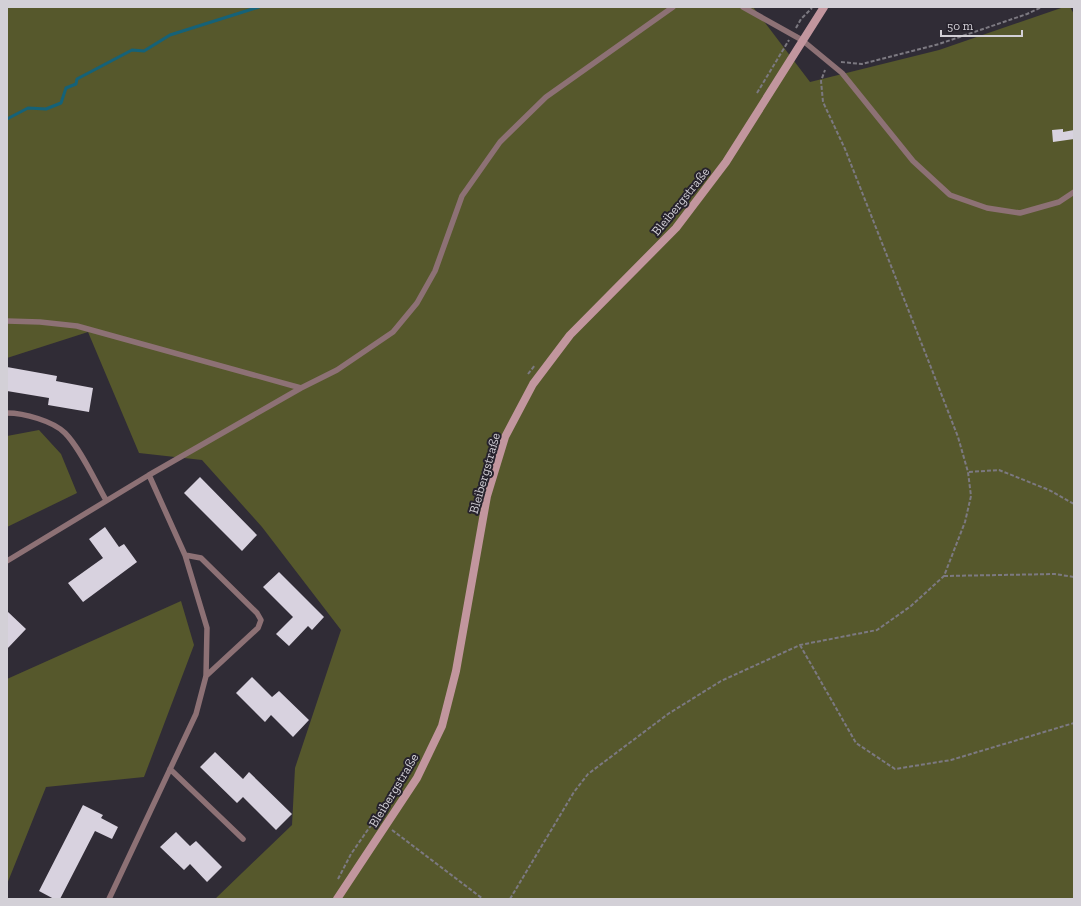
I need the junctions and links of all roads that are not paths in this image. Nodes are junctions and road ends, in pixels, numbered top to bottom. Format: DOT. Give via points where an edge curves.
graph roads {
  1 [pos="673,7"];
  2 [pos="743,7"];
  3 [pos="824,7"];
  4 [pos="802,40"];
  5 [pos="1074,192"];
  6 [pos="7,321"];
  7 [pos="301,388"];
  8 [pos="7,413"];
  9 [pos="149,475"];
  10 [pos="106,500"];
  11 [pos="185,555"];
  12 [pos="7,561"];
  13 [pos="206,676"];
  14 [pos="170,769"];
  15 [pos="243,839"];
  16 [pos="109,899"];
  17 [pos="337,899"];
  1 -- 7 [label="lane" via="546,97 500,142 462,196 435,271 417,303 393,332 337,370"];
  2 -- 4 [label="lane"];
  3 -- 4 [label="street, Bleibergstraße"];
  4 -- 5 [label="lane" via="842,73 913,161 950,195 987,208 1020,213 1059,202"];
  4 -- 17 [label="street, Bleibergstraße" via="726,162 676,228 570,335 533,384 505,437 487,496 456,671 442,726 417,778"];
  6 -- 7 [label="lane" via="76,326"];
  7 -- 9 [label="lane"];
  8 -- 10 [label="lane" via="40,419 65,433"];
  9 -- 10 [label="lane"];
  9 -- 11 [label="lane"];
  10 -- 12 [label="lane"];
  11 -- 13 [label="lane" via="207,628"];
  11 -- 13 [label="lane" via="201,558 261,620 258,628"];
  13 -- 14 [label="lane" via="196,714"];
  14 -- 15 [label="lane"];
  14 -- 16 [label="lane"];
}
